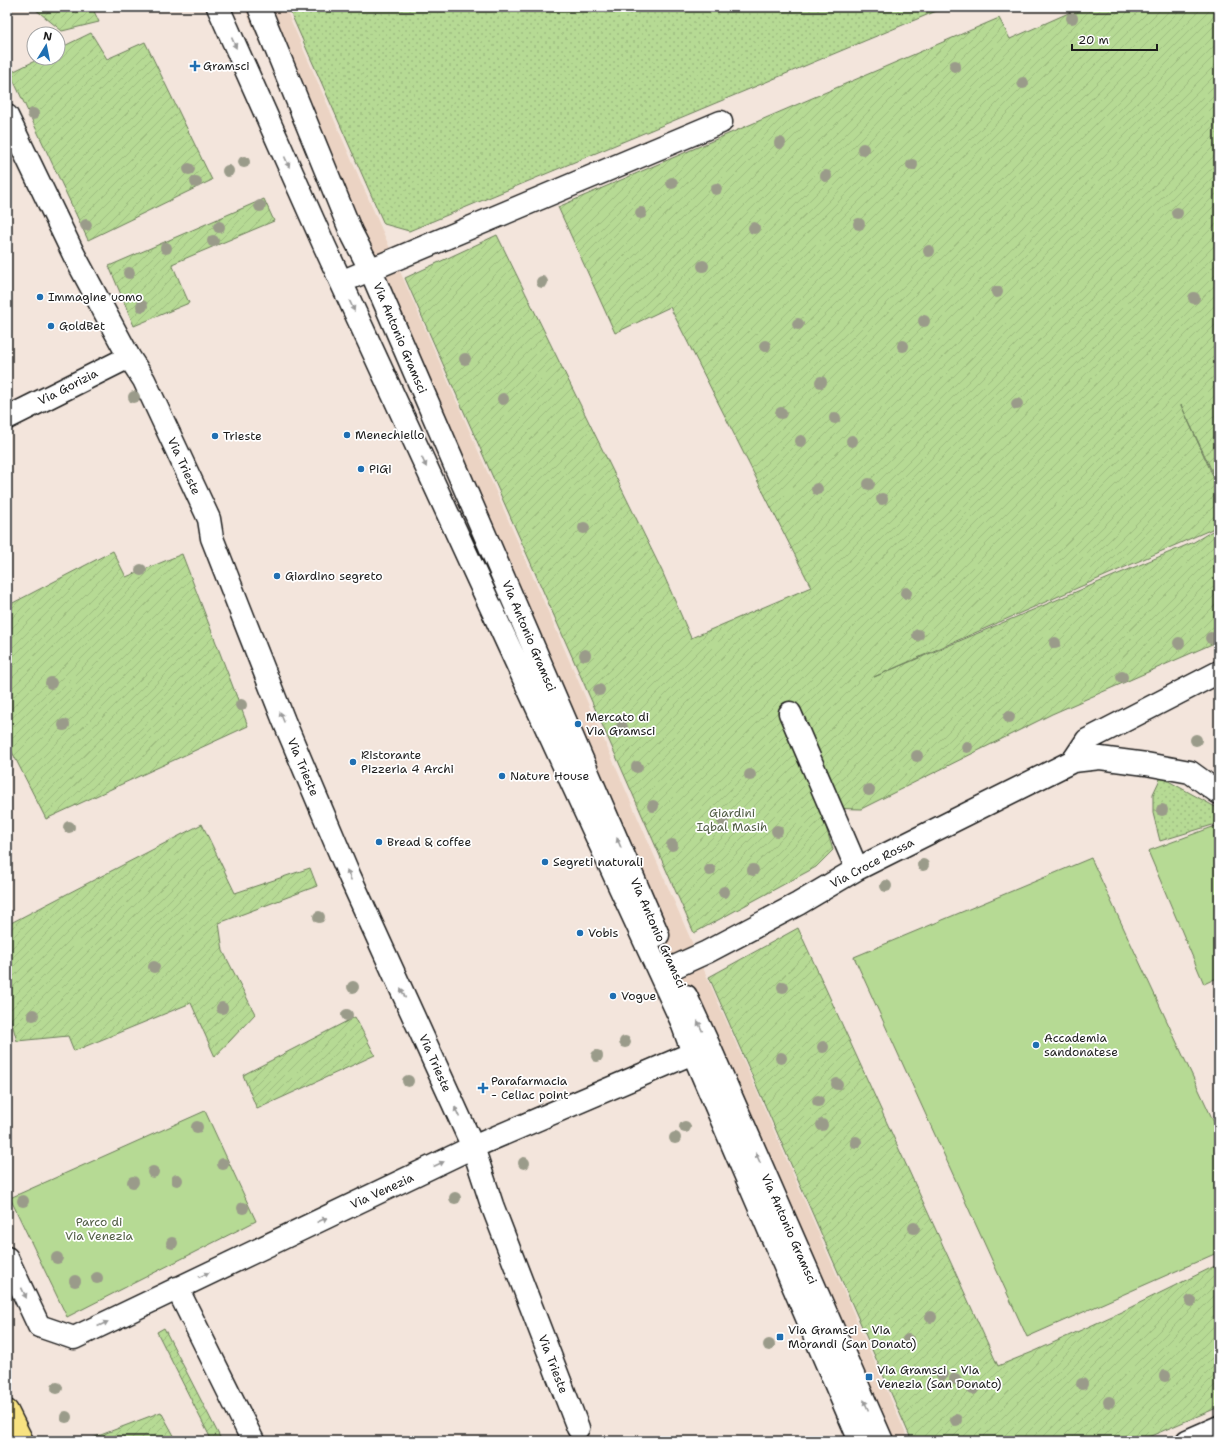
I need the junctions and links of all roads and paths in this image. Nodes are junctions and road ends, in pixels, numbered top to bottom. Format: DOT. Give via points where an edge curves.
graph roads {
  1 [pos="218,7"];
  2 [pos="259,7"];
  3 [pos="7,116"];
  4 [pos="721,122"];
  5 [pos="370,269"];
  6 [pos="341,282"];
  7 [pos="129,357"];
  8 [pos="7,418"];
  9 [pos="1219,672"];
  10 [pos="790,713"];
  11 [pos="1073,760"];
  12 [pos="1219,793"];
  13 [pos="857,869"];
  14 [pos="667,972"];
  15 [pos="701,1050"];
  16 [pos="473,1148"];
  17 [pos="7,1258"];
  18 [pos="177,1288"];
  19 [pos="7,1410"];
  20 [pos="1219,1427"];
  21 [pos="578,1428"];
  22 [pos="22,1441"];
  23 [pos="252,1441"];
  24 [pos="860,1441"];
  25 [pos="882,1441"];
  26 [pos="1188,1441"];
  1 -- 6 [label="street, Via Antonio Gramsci, one-way"];
  2 -- 5 [label="street, Via Antonio Gramsci" via="351,232"];
  3 -- 7 [label="street, Via Trieste" via="74,255"];
  4 -- 5 [label="street, Via Antonio Gramsci"];
  5 -- 6 [label="street, Via Antonio Gramsci"];
  14 -- 5 [label="street, Via Antonio Gramsci, one-way"];
  6 -- 14 [label="street, Via Antonio Gramsci, one-way"];
  7 -- 8 [label="street, Via Gorizia"];
  16 -- 7 [label="street, Via Trieste, one-way" via="350,878 284,721 212,538 208,518 144,380"];
  9 -- 11 [label="street" via="1087,740"];
  10 -- 13 [label="street"];
  11 -- 12 [label="street" via="1100,758 1190,772"];
  11 -- 13 [label="street, Via Croce Rossa"];
  13 -- 14 [label="street, Via Croce Rossa" via="791,908"];
  14 -- 15 [label="street, Via Antonio Gramsci"];
  15 -- 16 [label="street, Via Venezia"];
  15 -- 24 [label="street, Via Antonio Gramsci"];
  25 -- 15 [label="street, Via Antonio Gramsci, one-way"];
  18 -- 16 [label="street, Via Venezia, one-way"];
  16 -- 21 [label="street, Via Trieste" via="492,1205"];
  17 -- 18 [label="street, Via Venezia, one-way" via="39,1326 74,1338"];
  18 -- 23 [label="street"];
  19 -- 22 [label="main road"];
  20 -- 26 [label="street"];
}
